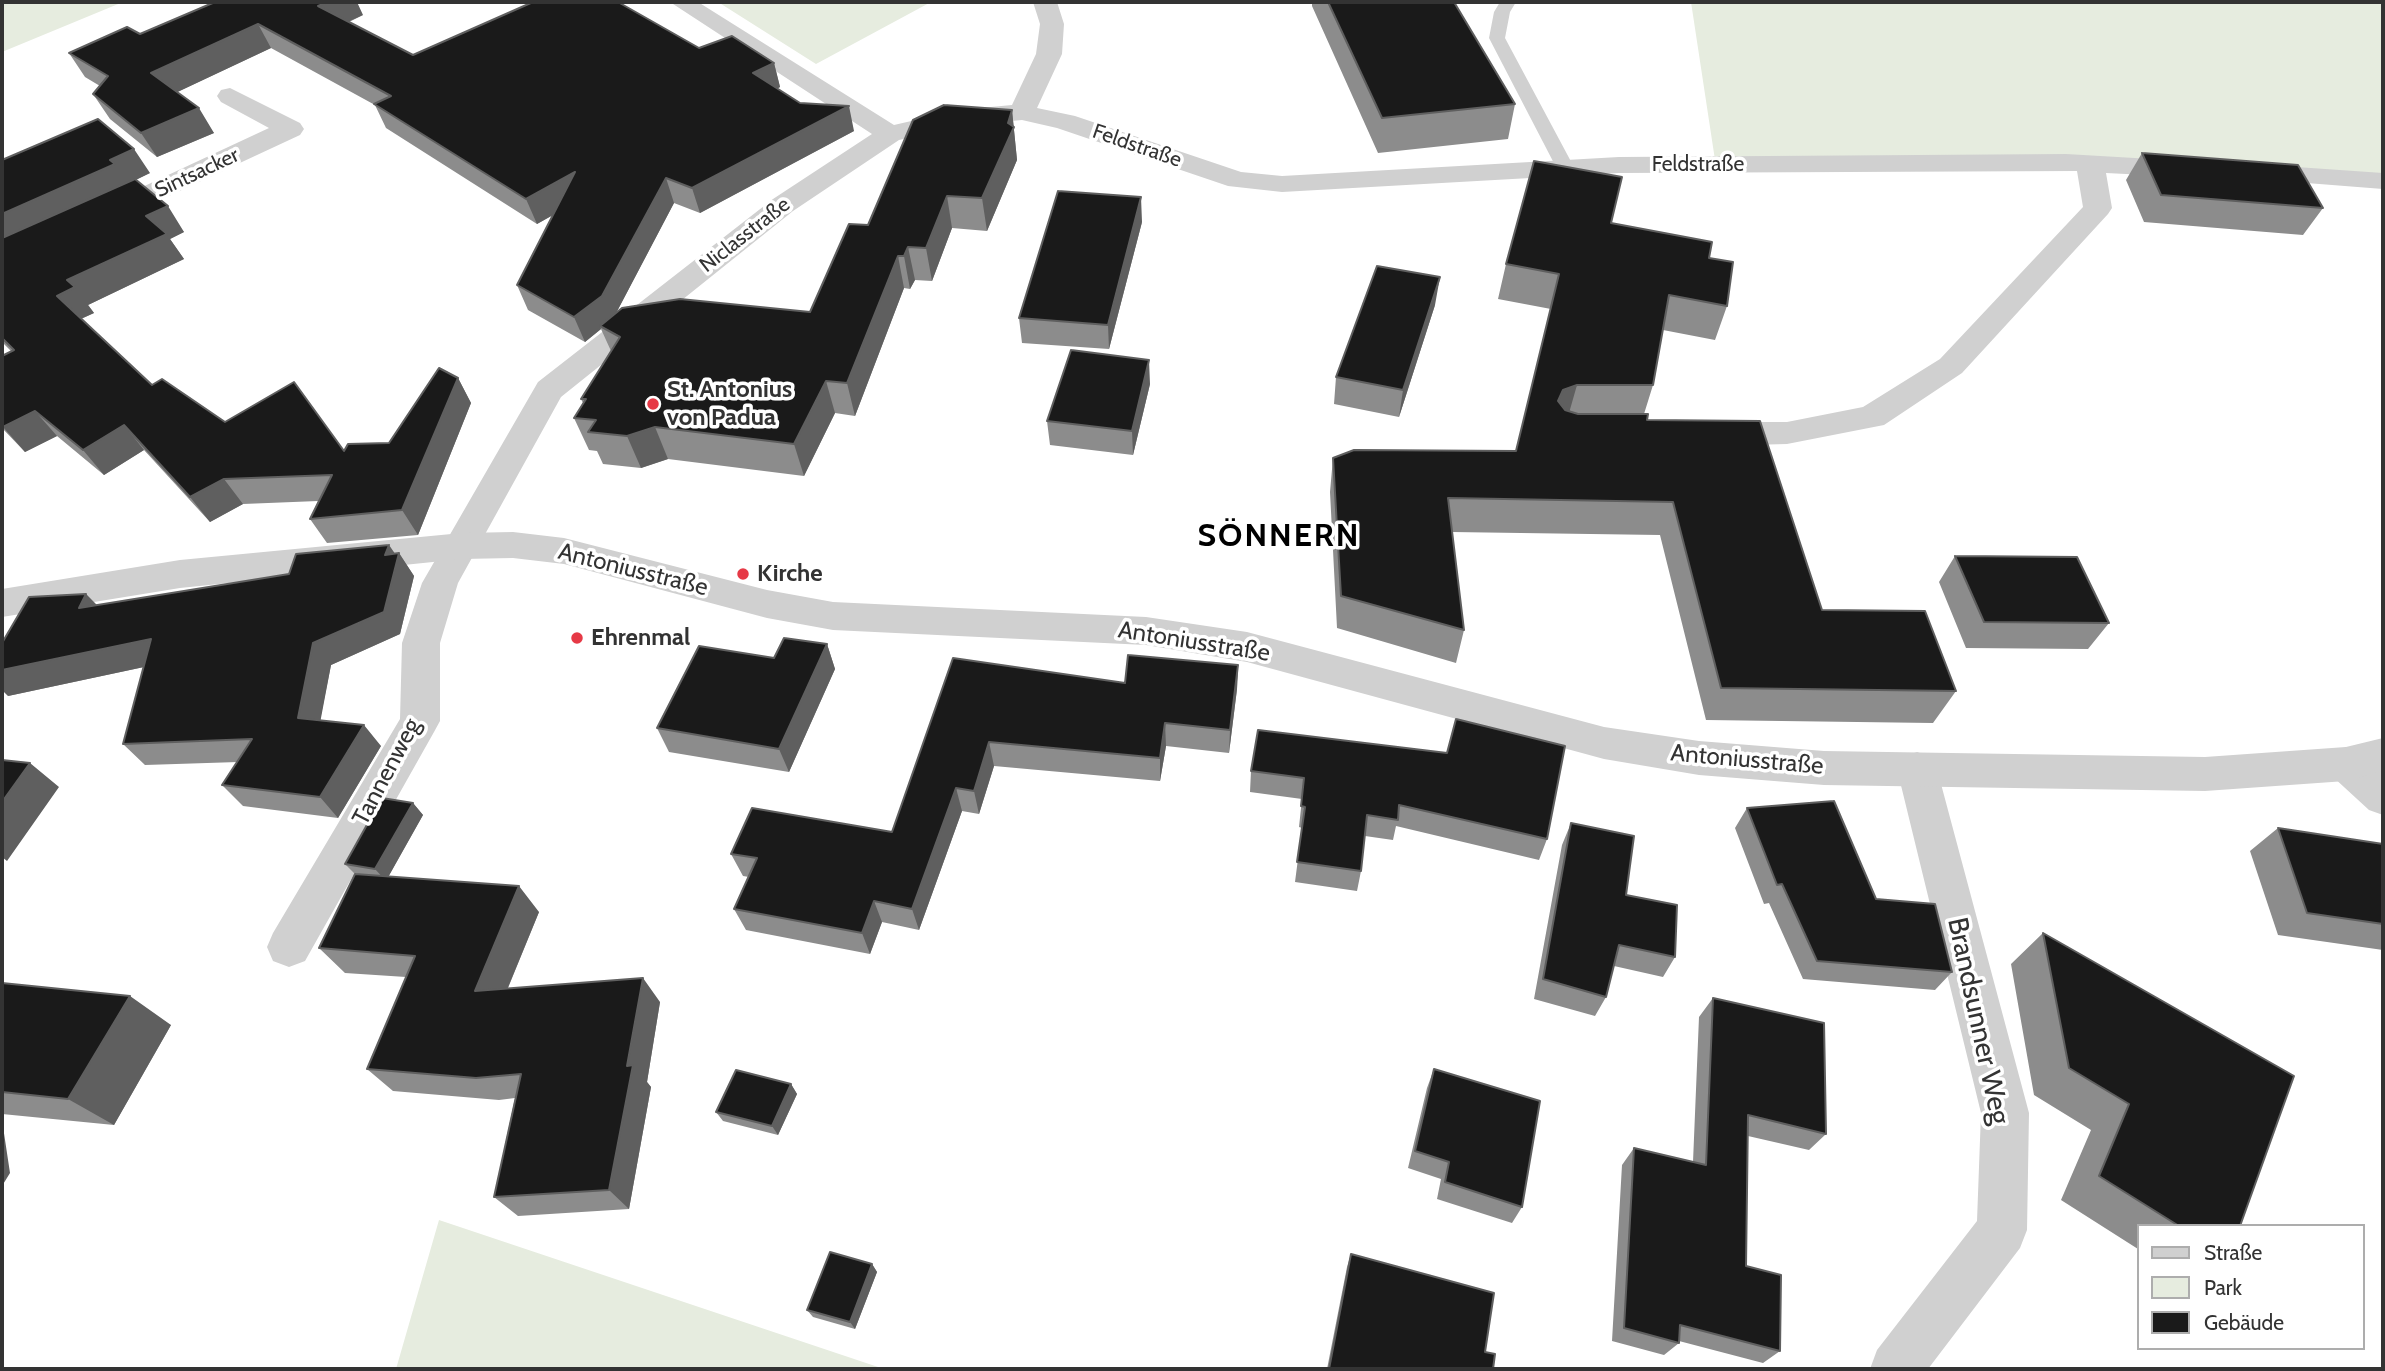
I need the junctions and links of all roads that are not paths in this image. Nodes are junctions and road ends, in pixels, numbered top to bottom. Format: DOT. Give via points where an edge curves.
graph roads {
  1 [pos="682,2"];
  2 [pos="1045,2"];
  3 [pos="1508,2"];
  4 [pos="230,96"];
  5 [pos="1023,112"];
  6 [pos="890,134"];
  7 [pos="2090,163"];
  8 [pos="1566,169"];
  9 [pos="2383,181"];
  10 [pos="76,228"];
  11 [pos="1677,434"];
  12 [pos="462,546"];
  13 [pos="2,603"];
  14 [pos="2365,760"];
  15 [pos="1917,769"];
  16 [pos="2383,798"];
  17 [pos="289,947"];
  18 [pos="1896,1369"];
  1 -- 6 [label="street"];
  2 -- 5 [label="street" via="1052,24 1049,54"];
  3 -- 8 [label="lane" via="1497,38"];
  4 -- 10 [label="street, Sintsacker" via="290,129"];
  5 -- 6 [label="street, Niclasstraße" via="959,118"];
  5 -- 8 [label="street, Feldstraße" via="1238,180 1329,183"];
  6 -- 12 [label="street, Niclasstraße" via="783,205 549,390"];
  7 -- 8 [label="street, Feldstraße"];
  7 -- 9 [label="street, Feldstraße"];
  7 -- 11 [label="street" via="2098,208 1951,366 1872,417 1787,433"];
  12 -- 13 [label="street, Antoniusstraße" via="180,574"];
  12 -- 15 [label="street, Antoniusstraße" via="564,551 767,604 833,616 1146,631 1247,647 1604,743 1699,758 1824,768"];
  12 -- 17 [label="street, Tannenweg" via="440,583 421,643 419,721"];
  14 -- 15 [label="street, Antoniusstraße" via="2205,774"];
  14 -- 16 [label="street"];
  15 -- 18 [label="street, Brandsunner Weg" via="2005,1113 2002,1230"];
}
